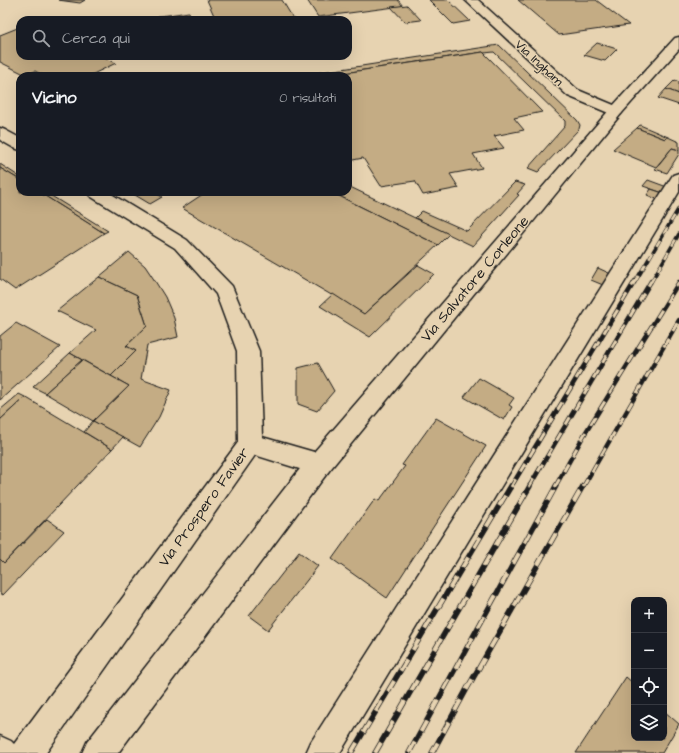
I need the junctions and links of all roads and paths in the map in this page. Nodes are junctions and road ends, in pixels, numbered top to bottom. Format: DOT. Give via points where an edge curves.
graph roads {
  1 [pos="471,0"];
  2 [pos="679,41"];
  3 [pos="616,112"];
  4 [pos="0,133"];
  5 [pos="16,143"];
  6 [pos="679,178"];
  7 [pos="103,196"];
  8 [pos="250,444"];
  9 [pos="319,464"];
  10 [pos="26,753"];
  11 [pos="98,753"];
  12 [pos="322,753"];
  1 -- 3 [label="street, Via Ingham" via="573,93"];
  2 -- 3 [label="street, Via Salvatore Corleone"];
  3 -- 9 [label="street, Via Salvatore Corleone"];
  4 -- 5 [label="street"];
  6 -- 12 [label="street"];
  7 -- 8 [label="street, Via Prospero Favier" via="181,244 225,291 248,352"];
  8 -- 9 [label="street"];
  8 -- 10 [label="street, Via Prospero Favier"];
  9 -- 11 [label="street, Via Salvatore Corleone"];
}
